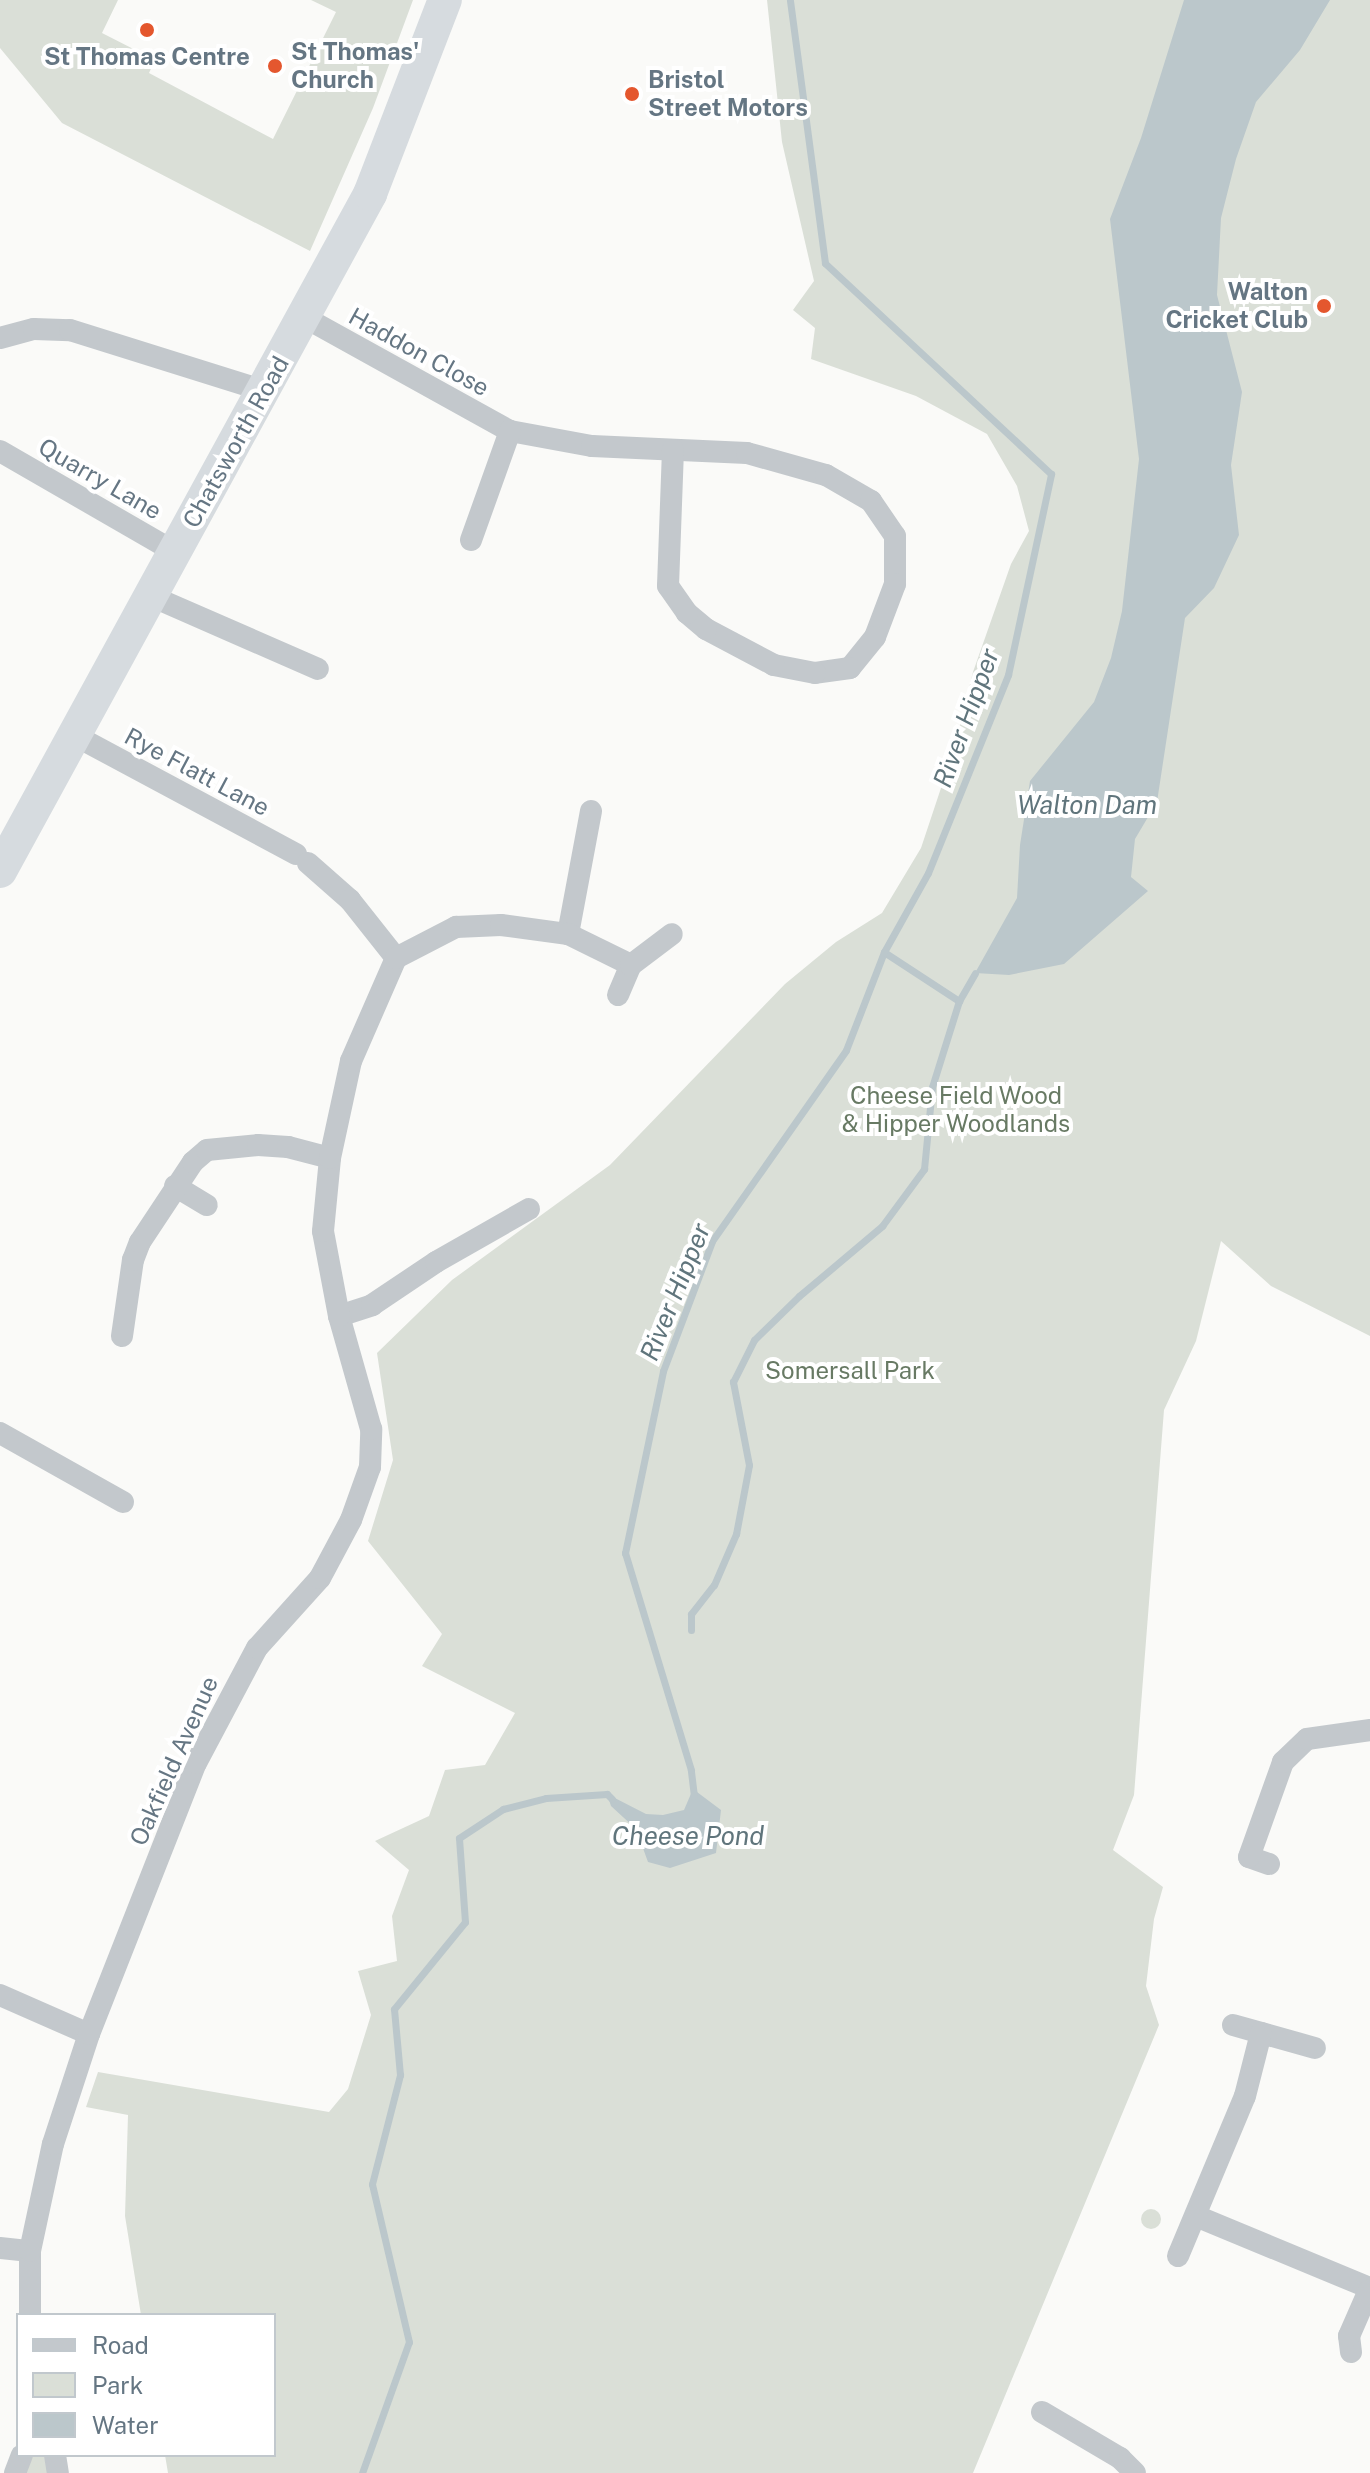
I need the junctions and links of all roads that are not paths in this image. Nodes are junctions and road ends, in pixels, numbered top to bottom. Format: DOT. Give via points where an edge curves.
graph roads {
  1 [pos="445,0"];
  2 [pos="304,317"];
  3 [pos="0,338"];
  4 [pos="265,391"];
  5 [pos="510,431"];
  6 [pos="673,450"];
  7 [pos="0,451"];
  8 [pos="471,540"];
  9 [pos="175,552"];
  10 [pos="151,596"];
  11 [pos="318,669"];
  12 [pos="74,735"];
  13 [pos="591,811"];
  14 [pos="0,871"];
  15 [pos="568,934"];
  16 [pos="672,934"];
  17 [pos="396,958"];
  18 [pos="631,965"];
  19 [pos="618,995"];
  20 [pos="330,1158"];
  21 [pos="175,1186"];
  22 [pos="207,1205"];
  23 [pos="529,1209"];
  24 [pos="339,1316"];
  25 [pos="122,1336"];
  26 [pos="0,1433"];
  27 [pos="123,1502"];
  28 [pos="1370,1730"];
  29 [pos="1269,1864"];
  30 [pos="0,1995"];
  31 [pos="1233,2025"];
  32 [pos="1261,2033"];
  33 [pos="89,2034"];
  34 [pos="1315,2048"];
  35 [pos="1196,2216"];
  36 [pos="0,2248"];
  37 [pos="30,2251"];
  38 [pos="1178,2256"];
  39 [pos="1370,2288"];
  40 [pos="30,2313"];
  41 [pos="1351,2352"];
  42 [pos="1042,2412"];
  43 [pos="1135,2473"];
  1 -- 2 [label="highway, Chatsworth Road" via="370,194"];
  2 -- 4 [label="highway, Chatsworth Road"];
  2 -- 5 [label="street, Haddon Close"];
  3 -- 4 [label="street" via="34,329 70,330"];
  4 -- 9 [label="highway, Chatsworth Road"];
  5 -- 6 [label="street, Haddon Close" via="592,446"];
  5 -- 8 [label="street"];
  6 -- 6 [label="street, Haddon Close" via="747,453 786,462 826,475 871,501 895,536 895,584 875,637 850,668 815,673 774,665 687,613 668,586"];
  7 -- 9 [label="street, Quarry Lane"];
  9 -- 10 [label="highway, Chatsworth Road"];
  10 -- 11 [label="street"];
  10 -- 12 [label="highway, Chatsworth Road"];
  12 -- 14 [label="highway, Chatsworth Road"];
  12 -- 17 [label="street, Rye Flatt Lane" via="302,859 350,900"];
  13 -- 15 [label="street"];
  15 -- 17 [label="street" via="501,925 456,927"];
  15 -- 18 [label="street"];
  16 -- 18 [label="street"];
  17 -- 20 [label="street, Oakfield Avenue" via="351,1061"];
  18 -- 19 [label="street"];
  20 -- 21 [label="street" via="258,1145 207,1150"];
  20 -- 24 [label="street, Oakfield Avenue" via="323,1231"];
  21 -- 22 [label="street"];
  21 -- 25 [label="street" via="133,1260"];
  23 -- 24 [label="street" via="372,1305"];
  24 -- 33 [label="street, Oakfield Avenue" via="371,1429 370,1467 320,1578 257,1648 218,1716"];
  26 -- 27 [label="street"];
  28 -- 29 [label="street" via="1307,1739 1283,1762 1249,1857"];
  30 -- 33 [label="street"];
  31 -- 32 [label="street"];
  32 -- 34 [label="street"];
  32 -- 35 [label="street" via="1245,2096"];
  33 -- 37 [label="street, Oakfield Avenue" via="53,2144"];
  35 -- 38 [label="street"];
  35 -- 39 [label="street"];
  36 -- 37 [label="street"];
  37 -- 40 [label="street, Oakfield Avenue"];
  39 -- 41 [label="street" via="1349,2336"];
  42 -- 43 [label="street" via="1120,2458"];
}
